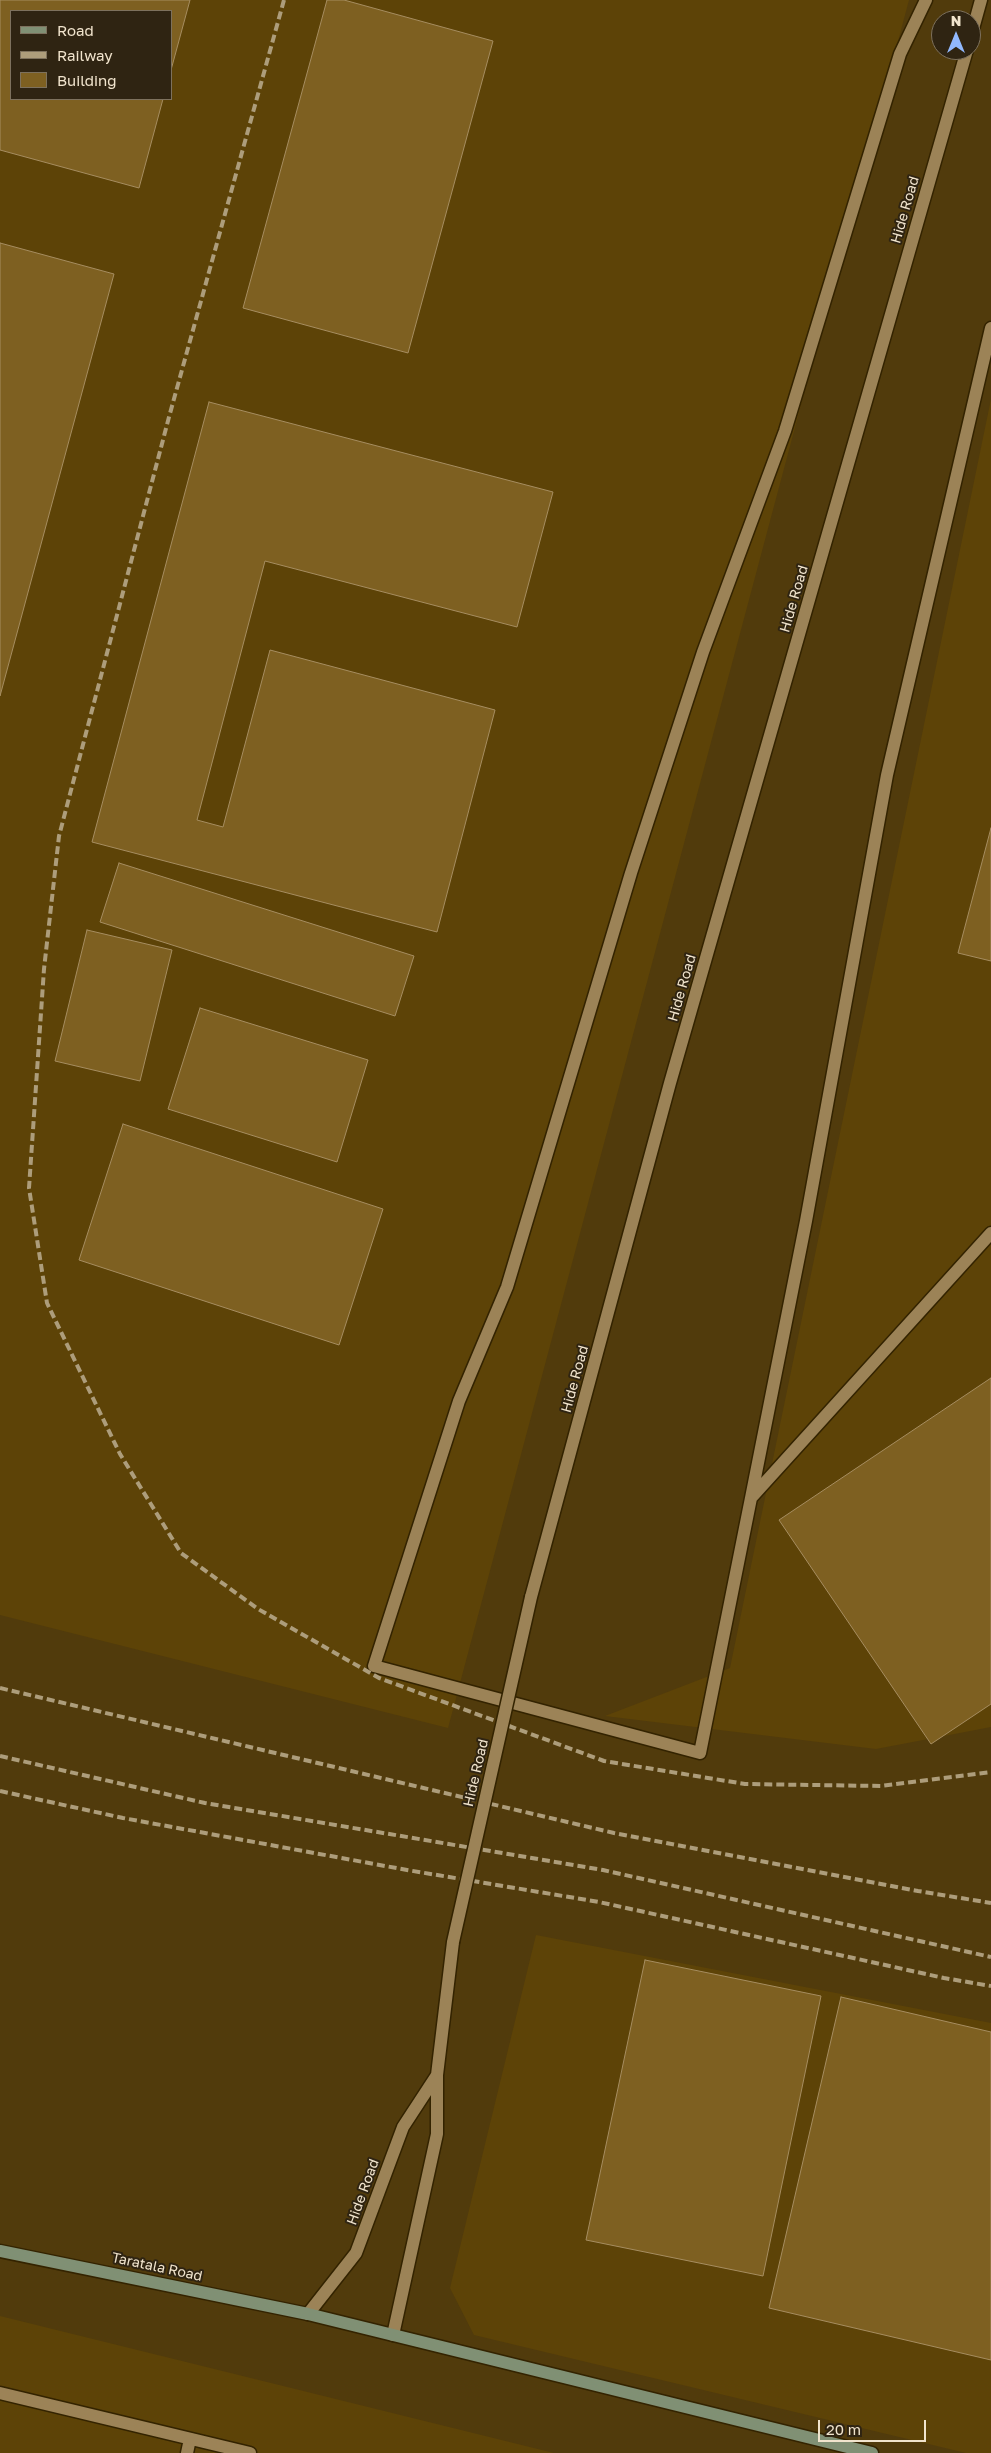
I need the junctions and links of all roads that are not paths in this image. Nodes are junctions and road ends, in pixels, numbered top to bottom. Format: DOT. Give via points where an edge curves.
graph roads {
  1 [pos="926,0"];
  2 [pos="964,60"];
  3 [pos="991,328"];
  4 [pos="991,1233"];
  5 [pos="752,1498"];
  6 [pos="436,2074"];
  7 [pos="0,2250"];
  8 [pos="308,2314"];
  9 [pos="393,2335"];
  10 [pos="0,2393"];
  11 [pos="190,2439"];
  12 [pos="187,2453"];
  13 [pos="250,2453"];
  14 [pos="872,2453"];
  1 -- 5 [label="street" via="900,54 785,431 703,652 631,873 506,1287 459,1401 374,1666 700,1754"];
  2 -- 6 [label="street, Hide Road, bridge" via="670,1083 531,1597 453,1942"];
  3 -- 5 [label="street" via="887,775"];
  4 -- 5 [label="street"];
  6 -- 8 [label="street, Hide Road" via="403,2127 356,2253"];
  6 -- 9 [label="street, Hide Road" via="437,2134"];
  7 -- 8 [label="main road, Taratala Road"];
  8 -- 9 [label="main road, Taratala Road"];
  9 -- 14 [label="main road, Taratala Road"];
  10 -- 11 [label="street"];
  11 -- 12 [label="street"];
  11 -- 13 [label="street"];
}
